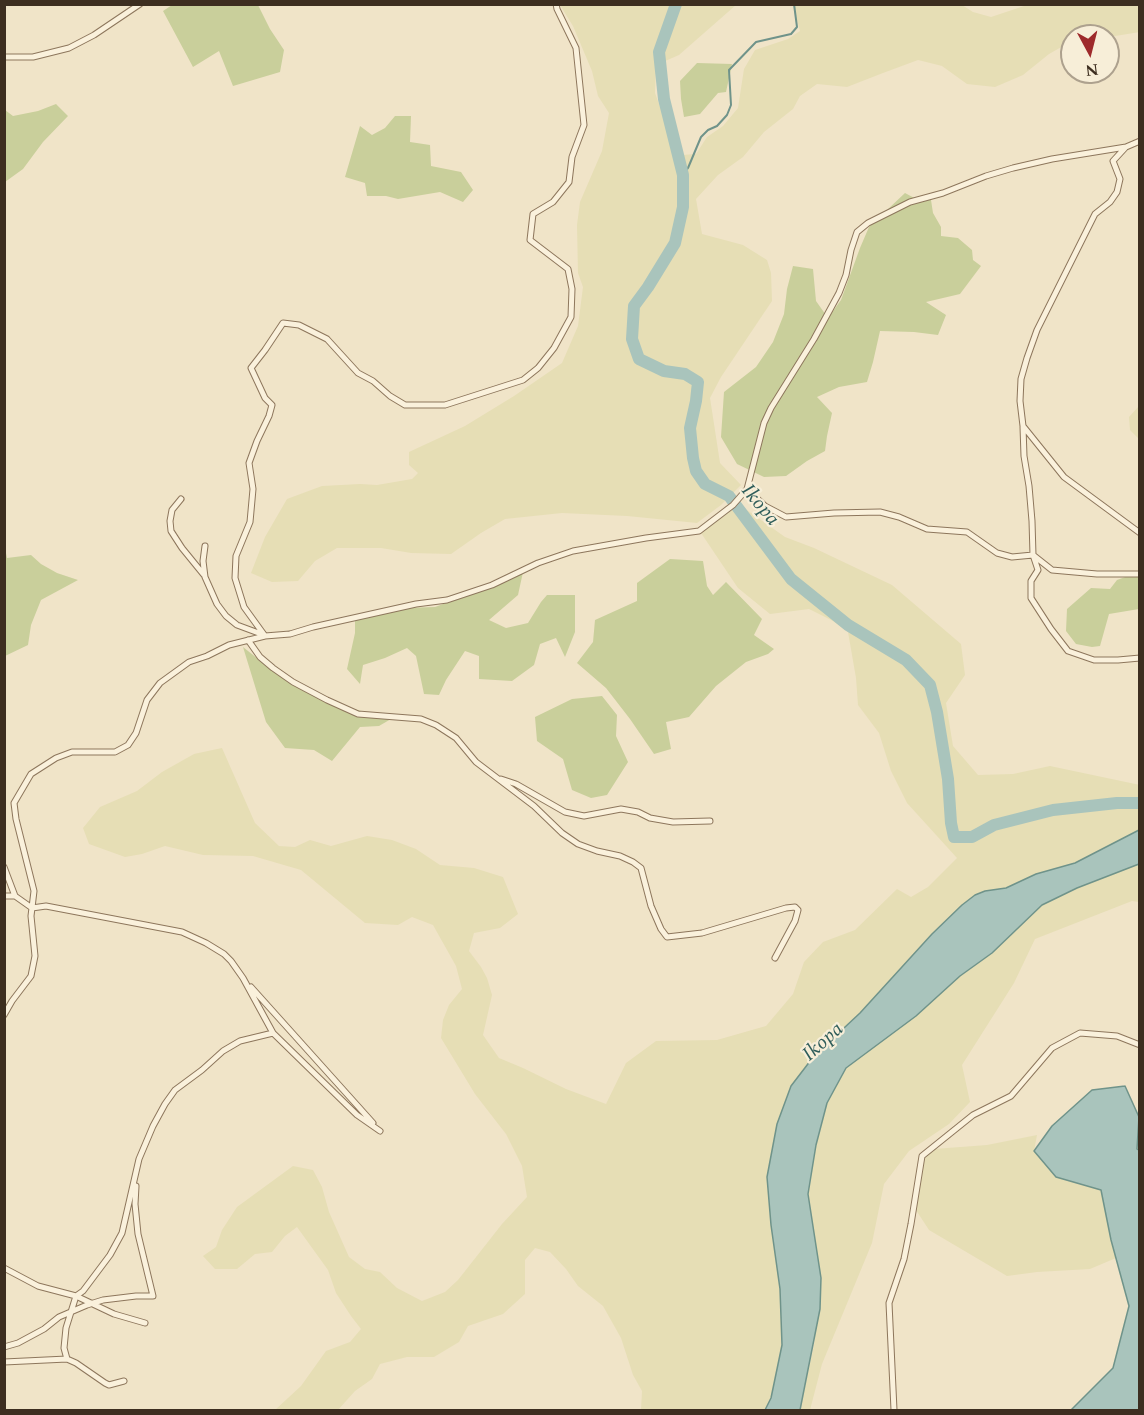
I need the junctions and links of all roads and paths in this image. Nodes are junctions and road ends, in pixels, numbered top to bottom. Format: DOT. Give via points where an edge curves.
graph roads {
  1 [pos="140,4"];
  2 [pos="556,4"];
  3 [pos="4,57"];
  4 [pos="1140,141"];
  5 [pos="1126,147"];
  6 [pos="1023,426"];
  7 [pos="747,489"];
  8 [pos="181,498"];
  9 [pos="1140,533"];
  10 [pos="205,546"];
  11 [pos="1033,555"];
  12 [pos="1140,574"];
  13 [pos="205,577"];
  14 [pos="265,636"];
  15 [pos="248,640"];
  16 [pos="1140,658"];
  17 [pos="497,777"];
  18 [pos="710,821"];
  19 [pos="4,867"];
  20 [pos="4,896"];
  21 [pos="15,896"];
  22 [pos="32,908"];
  23 [pos="775,958"];
  24 [pos="243,978"];
  25 [pos="4,1015"];
  26 [pos="273,1033"];
  27 [pos="1140,1045"];
  28 [pos="136,1175"];
  29 [pos="4,1268"];
  30 [pos="76,1296"];
  31 [pos="91,1304"];
  32 [pos="71,1312"];
  33 [pos="145,1323"];
  34 [pos="4,1347"];
  35 [pos="67,1359"];
  36 [pos="4,1362"];
  37 [pos="124,1381"];
  38 [pos="894,1410"];
  1 -- 3 [label="street" via="69,48 33,57"];
  2 -- 14 [label="street" via="576,48 584,125 572,157 569,182 553,202 533,214 530,240 568,268 571,316 554,348 524,380 445,405 405,405 358,373 327,339 299,325 283,323 251,368 272,405 249,462 253,489 250,522 236,556 235,578 244,607"];
  4 -- 5 [label="street"];
  5 -- 6 [label="street" via="1113,160 1119,179 1117,192 1095,214 1030,349 1021,379"];
  5 -- 7 [label="street" via="1052,159 986,176 910,202 857,232 839,293 764,423"];
  6 -- 9 [label="street" via="1064,477"];
  6 -- 11 [label="street"];
  7 -- 11 [label="street" via="765,506 786,517 880,512 927,529 967,532 997,553 1012,557"];
  7 -- 14 [label="street" via="699,531 573,552 447,600"];
  8 -- 13 [label="street" via="172,510 171,531"];
  10 -- 13 [label="street"];
  11 -- 12 [label="street" via="1052,570"];
  11 -- 16 [label="street" via="1038,570 1031,581 1031,598 1068,651 1094,660"];
  13 -- 14 [label="street" via="225,616"];
  14 -- 15 [label="street"];
  15 -- 17 [label="street" via="273,668 327,700 358,714 421,719 436,725 456,738 476,762"];
  15 -- 22 [label="street" via="189,662 160,683 147,700 128,745 115,752 72,752 31,774 14,803 34,891"];
  17 -- 18 [label="street" via="516,783 566,812 584,816 621,809 673,822"];
  17 -- 23 [label="street" via="578,844 620,856 641,868 651,906 667,937 702,933 795,907 795,921"];
  19 -- 21 [label="street"];
  20 -- 21 [label="street"];
  21 -- 22 [label="street"];
  22 -- 24 [label="street" via="46,906 182,932 224,954"];
  22 -- 25 [label="street" via="35,956 31,976"];
  24 -- 26 [label="street"];
  24 -- 26 [label="street" via="380,1131 357,1115"];
  26 -- 28 [label="street" via="240,1041 175,1090 153,1126"];
  27 -- 38 [label="street" via="1117,1036 1080,1033 1052,1048 1011,1096 973,1115 922,1156 904,1259 889,1303"];
  28 -- 30 [label="street" via="122,1233 110,1255"];
  28 -- 31 [label="street" via="138,1234 153,1296"];
  29 -- 30 [label="street" via="38,1286"];
  30 -- 31 [label="street"];
  30 -- 32 [label="street"];
  31 -- 32 [label="street"];
  31 -- 33 [label="street"];
  32 -- 34 [label="street"];
  32 -- 35 [label="street" via="64,1348"];
  35 -- 36 [label="street"];
  35 -- 37 [label="street" via="109,1385"];
}
